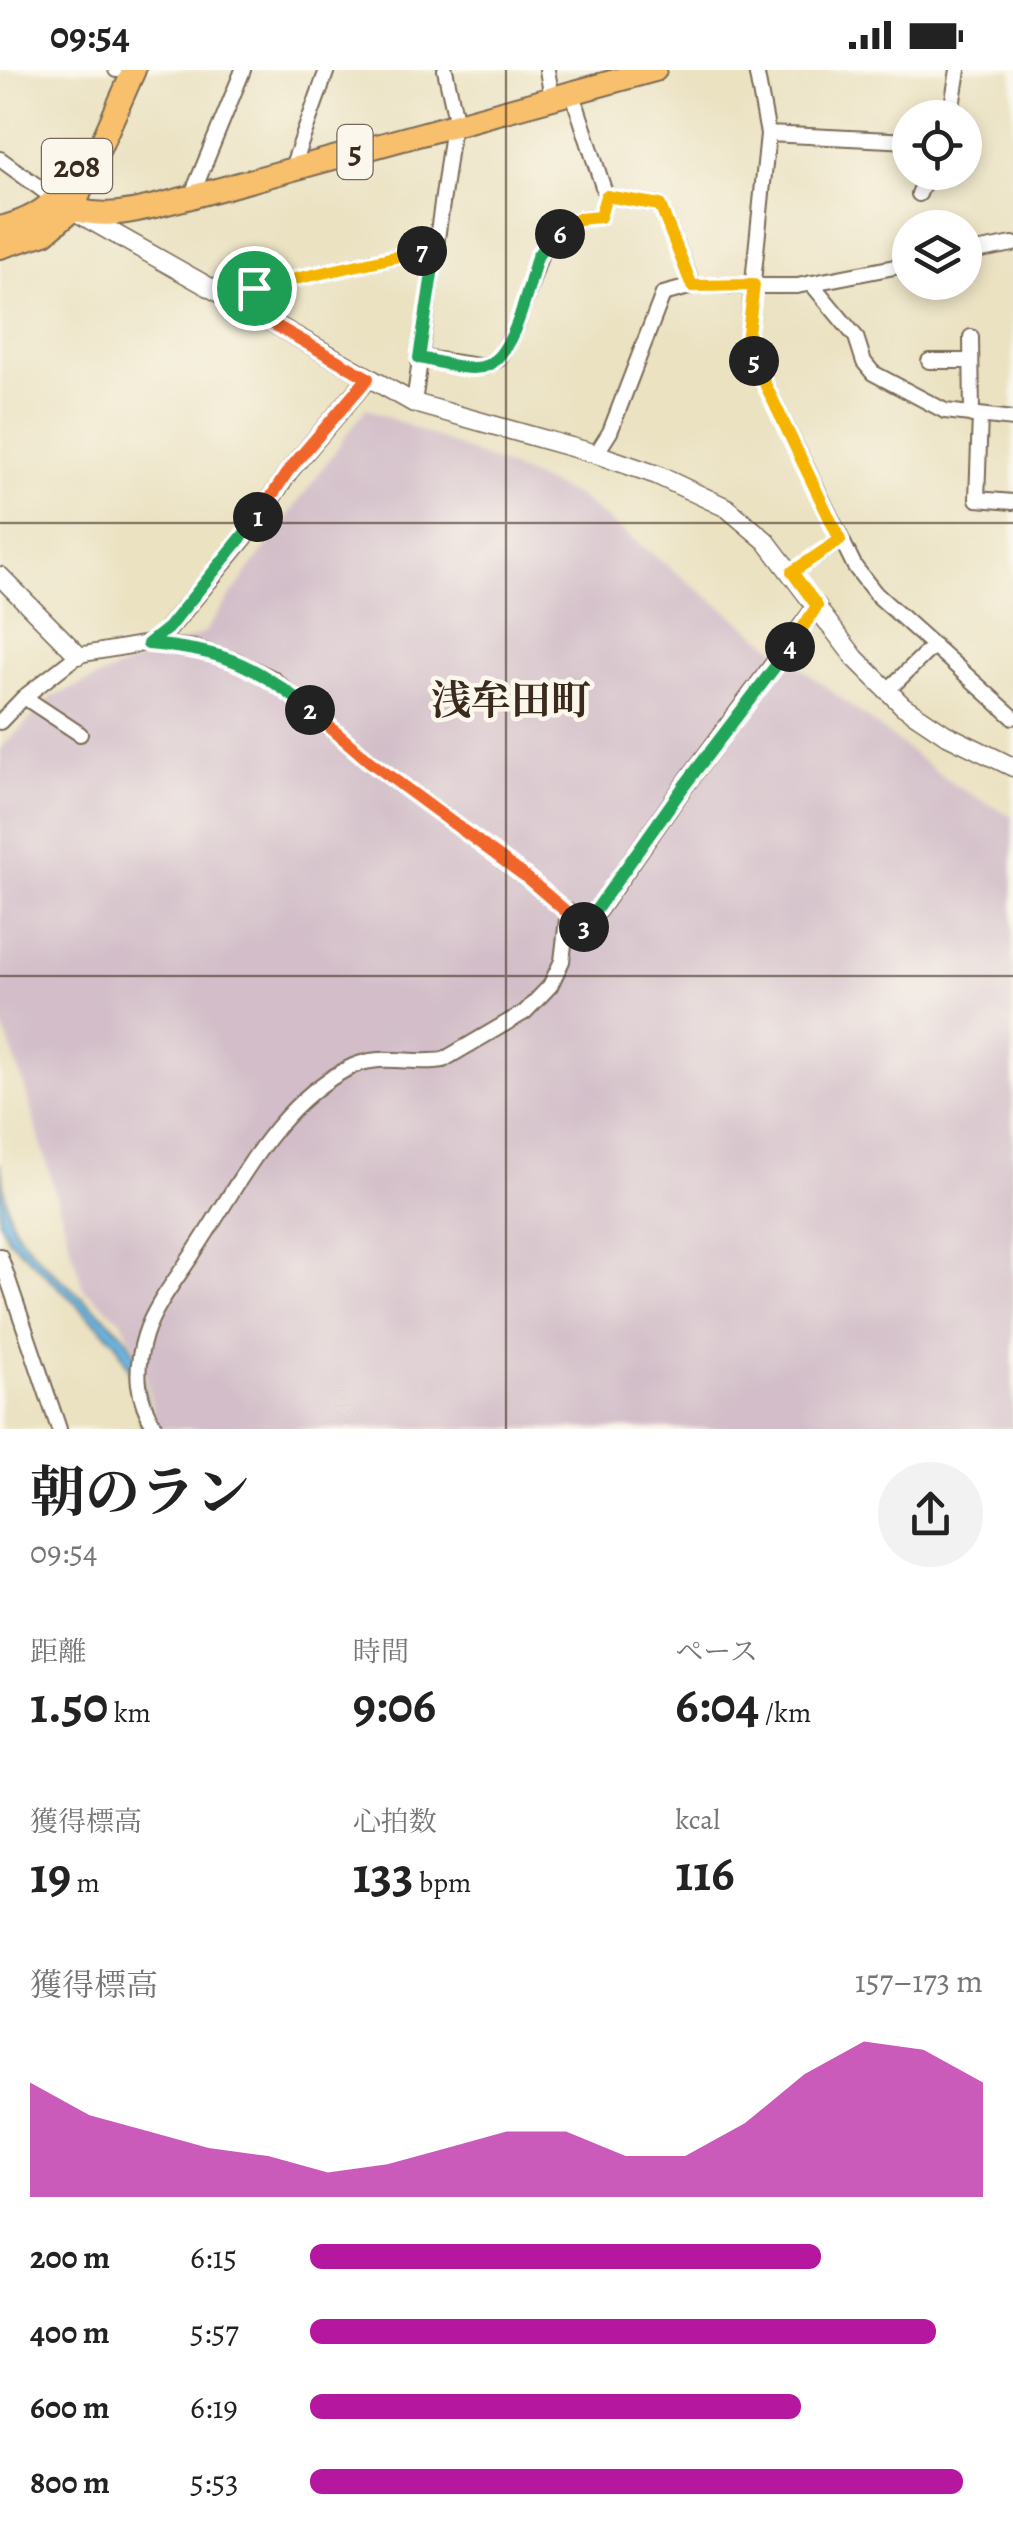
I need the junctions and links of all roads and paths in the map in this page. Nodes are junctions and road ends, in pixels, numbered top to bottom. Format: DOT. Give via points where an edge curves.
graph roads {
  1 [pos="117,70"];
  2 [pos="134,70"];
  3 [pos="243,70"];
  4 [pos="326,70"];
  5 [pos="445,70"];
  6 [pos="547,70"];
  7 [pos="655,70"];
  8 [pos="756,70"];
  9 [pos="958,70"];
  10 [pos="562,95"];
  11 [pos="953,100"];
  12 [pos="455,124"];
  13 [pos="768,134"];
  14 [pos="892,140"];
  15 [pos="0,159"];
  16 [pos="291,170"];
  17 [pos="920,190"];
  18 [pos="918,194"];
  19 [pos="606,196"];
  20 [pos="191,198"];
  21 [pos="64,204"];
  22 [pos="0,228"];
  23 [pos="1013,244"];
  24 [pos="0,246"];
  25 [pos="436,248"];
  26 [pos="982,250"];
  27 [pos="892,268"];
  28 [pos="811,284"];
  29 [pos="754,285"];
  30 [pos="692,286"];
  31 [pos="238,304"];
  32 [pos="971,337"];
  33 [pos="419,358"];
  34 [pos="929,361"];
  35 [pos="971,361"];
  36 [pos="368,378"];
  37 [pos="414,403"];
  38 [pos="976,416"];
  39 [pos="1013,418"];
  40 [pos="596,454"];
  41 [pos="1013,502"];
  42 [pos="840,540"];
  43 [pos="792,572"];
  44 [pos="0,576"];
  45 [pos="817,606"];
  46 [pos="168,628"];
  47 [pos="148,644"];
  48 [pos="934,646"];
  49 [pos="78,655"];
  50 [pos="887,691"];
  51 [pos="24,698"];
  52 [pos="1010,710"];
  53 [pos="0,722"];
  54 [pos="80,734"];
  55 [pos="1013,766"];
  56 [pos="568,911"];
  57 [pos="585,928"];
  58 [pos="0,1256"];
  59 [pos="60,1429"];
  60 [pos="156,1429"];
  1 -- 21 [label="main road, 208"];
  2 -- 21 [label="main road, 208"];
  3 -- 20 [label="street"];
  4 -- 16 [label="street"];
  5 -- 12 [label="street"];
  6 -- 10 [label="street"];
  7 -- 10 [label="main road, 5"];
  8 -- 13 [label="street"];
  9 -- 11 [label="street"];
  10 -- 12 [label="main road, 5"];
  10 -- 19 [label="street"];
  12 -- 16 [label="main road, 5"];
  12 -- 25 [label="street"];
  13 -- 14 [label="street"];
  13 -- 29 [label="street"];
  15 -- 21 [label="street"];
  16 -- 20 [label="main road, 5"];
  17 -- 18 [label="street"];
  19 -- 30 [label="street" via="660,205"];
  19 -- 33 [label="street" via="600,217 579,219 543,248 499,359 484,367"];
  20 -- 21 [label="main road, 5" via="113,215"];
  21 -- 22 [label="main road, 208"];
  21 -- 24 [label="main road, 208" via="46,233"];
  21 -- 31 [label="street"];
  23 -- 26 [label="street"];
  25 -- 31 [label="street" via="254,288"];
  25 -- 33 [label="street"];
  27 -- 28 [label="street"];
  28 -- 29 [label="street"];
  28 -- 38 [label="street" via="856,337 873,373 945,411"];
  29 -- 30 [label="street"];
  29 -- 42 [label="street" via="747,341"];
  30 -- 40 [label="street" via="663,294"];
  31 -- 36 [label="street"];
  32 -- 35 [label="street"];
  33 -- 37 [label="street"];
  34 -- 35 [label="street"];
  35 -- 38 [label="street"];
  36 -- 37 [label="street"];
  36 -- 46 [label="street"];
  37 -- 40 [label="street"];
  38 -- 39 [label="street"];
  38 -- 41 [label="street" via="977,499"];
  40 -- 43 [label="street" via="726,508"];
  42 -- 43 [label="street"];
  42 -- 48 [label="street" via="876,594"];
  43 -- 45 [label="street"];
  44 -- 49 [label="street"];
  45 -- 50 [label="street"];
  45 -- 57 [label="street"];
  46 -- 47 [label="street"];
  47 -- 49 [label="street"];
  47 -- 56 [label="street" via="196,648 272,678 369,761"];
  48 -- 50 [label="street"];
  48 -- 52 [label="street"];
  49 -- 51 [label="street"];
  50 -- 55 [label="street" via="945,734"];
  51 -- 53 [label="street"];
  51 -- 54 [label="street"];
  56 -- 57 [label="street"];
  56 -- 60 [label="street" via="558,974 526,1012 443,1060 373,1058 350,1068 264,1144 146,1332 138,1368 141,1404"];
  58 -- 59 [label="street"];
}
